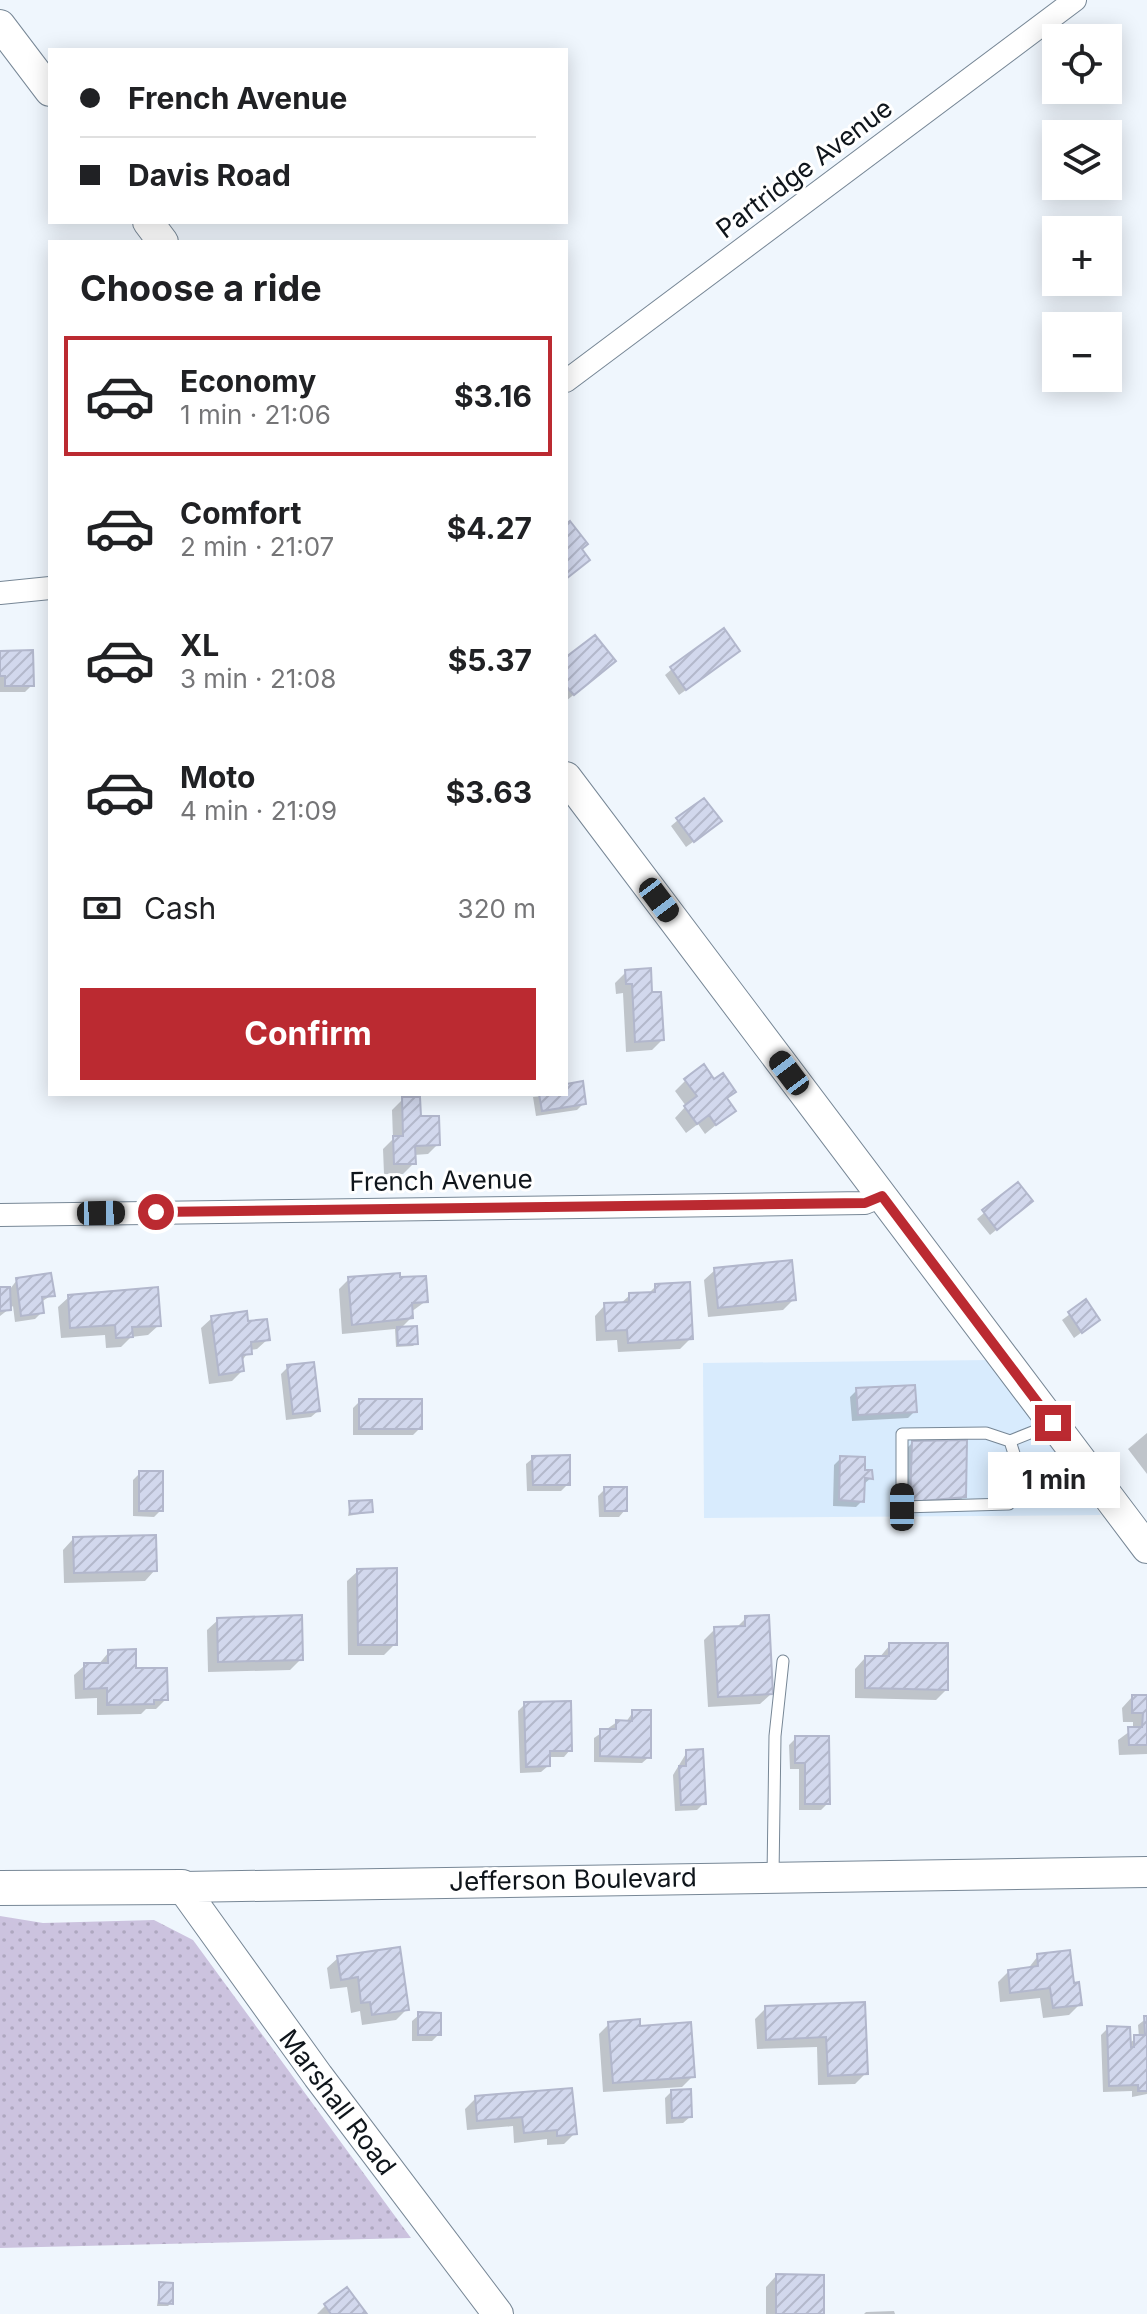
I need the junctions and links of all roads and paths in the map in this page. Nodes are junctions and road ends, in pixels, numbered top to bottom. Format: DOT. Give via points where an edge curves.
graph roads {
  1 [pos="1075,0"];
  2 [pos="0,25"];
  3 [pos="48,88"];
  4 [pos="568,380"];
  5 [pos="48,588"];
  6 [pos="0,593"];
  7 [pos="568,780"];
  8 [pos="882,1196"];
  9 [pos="0,1215"];
  10 [pos="1053,1423"];
  11 [pos="1010,1441"];
  12 [pos="1090,1472"];
  13 [pos="1023,1482"];
  14 [pos="1147,1548"];
  15 [pos="783,1661"];
  16 [pos="1147,1872"];
  17 [pos="773,1876"];
  18 [pos="192,1886"];
  19 [pos="0,1888"];
  20 [pos="498,2314"];
  1 -- 4 [label="street, Partridge Avenue"];
  2 -- 3 [label="street"];
  5 -- 6 [label="street"];
  7 -- 8 [label="street"];
  8 -- 9 [label="street, French Avenue" via="865,1203"];
  8 -- 10 [label="street"];
  10 -- 11 [label="lane"];
  10 -- 12 [label="street"];
  11 -- 13 [label="lane"];
  11 -- 13 [label="lane" via="986,1433 902,1434 902,1507 1009,1504"];
  12 -- 13 [label="lane" via="1060,1484"];
  12 -- 14 [label="street"];
  15 -- 17 [label="lane" via="775,1736"];
  16 -- 17 [label="street, Jefferson Boulevard"];
  17 -- 18 [label="street, Jefferson Boulevard"];
  18 -- 19 [label="main road, Jefferson Boulevard"];
  18 -- 20 [label="street, Marshall Road" via="318,2076"];
}
